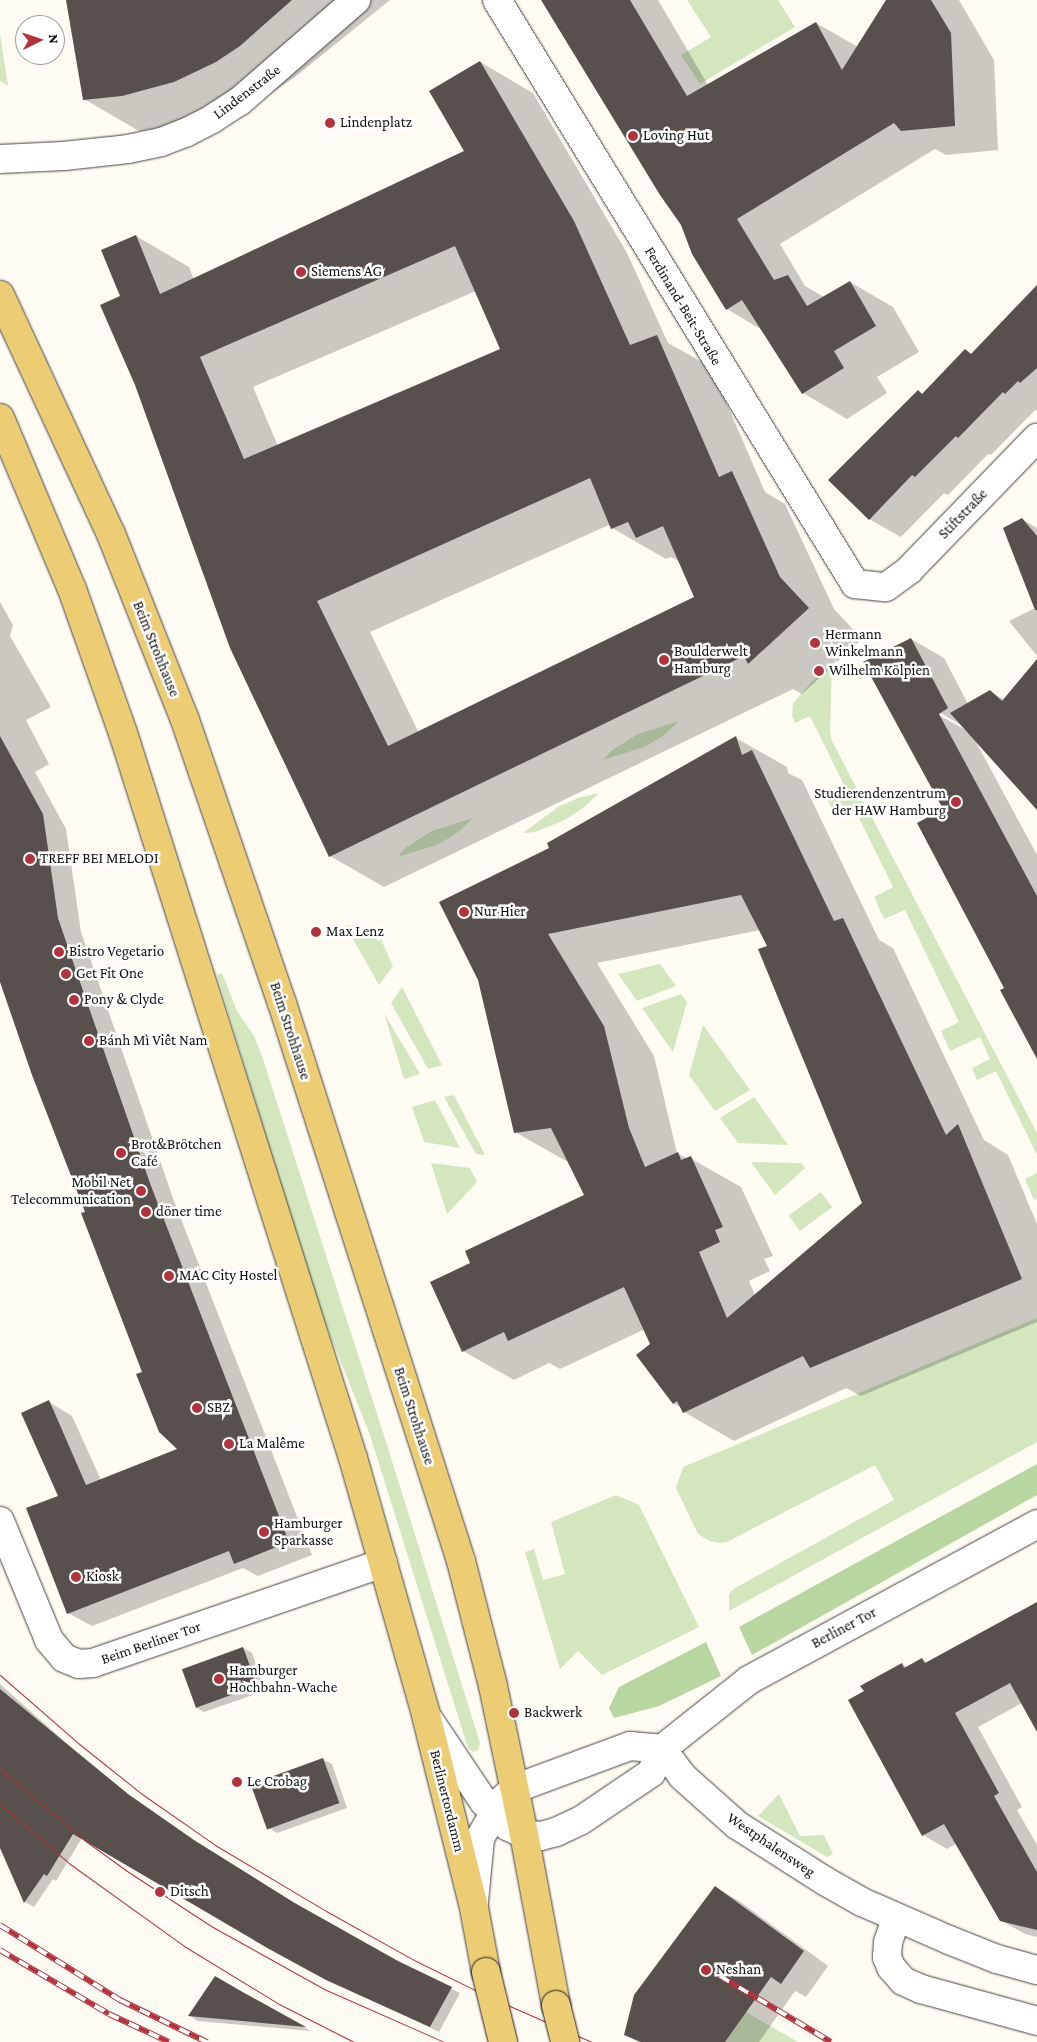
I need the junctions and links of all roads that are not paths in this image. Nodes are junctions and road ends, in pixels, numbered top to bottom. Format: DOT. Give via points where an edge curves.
graph roads {
  1 [pos="356,0"];
  2 [pos="497,0"];
  3 [pos="0,159"];
  4 [pos="0,295"];
  5 [pos="0,418"];
  6 [pos="1037,438"];
  7 [pos="886,586"];
  8 [pos="0,1521"];
  9 [pos="1037,1524"];
  10 [pos="383,1563"];
  11 [pos="426,1715"];
  12 [pos="662,1749"];
  13 [pos="514,1789"];
  14 [pos="493,1813"];
  15 [pos="524,1834"];
  16 [pos="474,1908"];
  17 [pos="896,1918"];
  18 [pos="1037,1970"];
  19 [pos="1037,2022"];
  20 [pos="503,2042"];
  21 [pos="565,2042"];
  1 -- 3 [label="street, Lindenstraße" via="240,101 185,133 128,149"];
  2 -- 7 [label="street, Ferdinand-Beit-Straße" via="838,557 856,584"];
  4 -- 13 [label="main road, Beim Strohhause" via="111,534 185,720 282,1002 460,1561 493,1686"];
  5 -- 10 [label="main road" via="72,590 123,733 353,1458"];
  6 -- 7 [label="street, Stiftstraße" via="910,570"];
  8 -- 10 [label="street, Beim Berliner Tor" via="49,1640 64,1658 79,1664 100,1661"];
  9 -- 12 [label="street, Berliner Tor" via="749,1680"];
  10 -- 11 [label="main road, Berlinertordamm"];
  11 -- 14 [label="street, Berliner Tor"];
  11 -- 16 [label="main road, Berlinertordamm"];
  12 -- 13 [label="street" via="630,1746"];
  12 -- 15 [label="street, Berliner Tor" via="651,1773 580,1821 541,1836"];
  12 -- 17 [label="street, Westphalensweg" via="682,1776 737,1825 825,1881"];
  13 -- 14 [label="street"];
  13 -- 15 [label="main road"];
  14 -- 15 [label="street, Berliner Tor" via="506,1826"];
  14 -- 16 [label="street" via="480,1838"];
  15 -- 21 [label="main road, bridge"];
  16 -- 20 [label="main road, Berlinertordamm, bridge"];
  17 -- 18 [label="street, Westphalensweg" via="997,1959"];
  17 -- 19 [label="street" via="887,1957 903,1981"];
}
